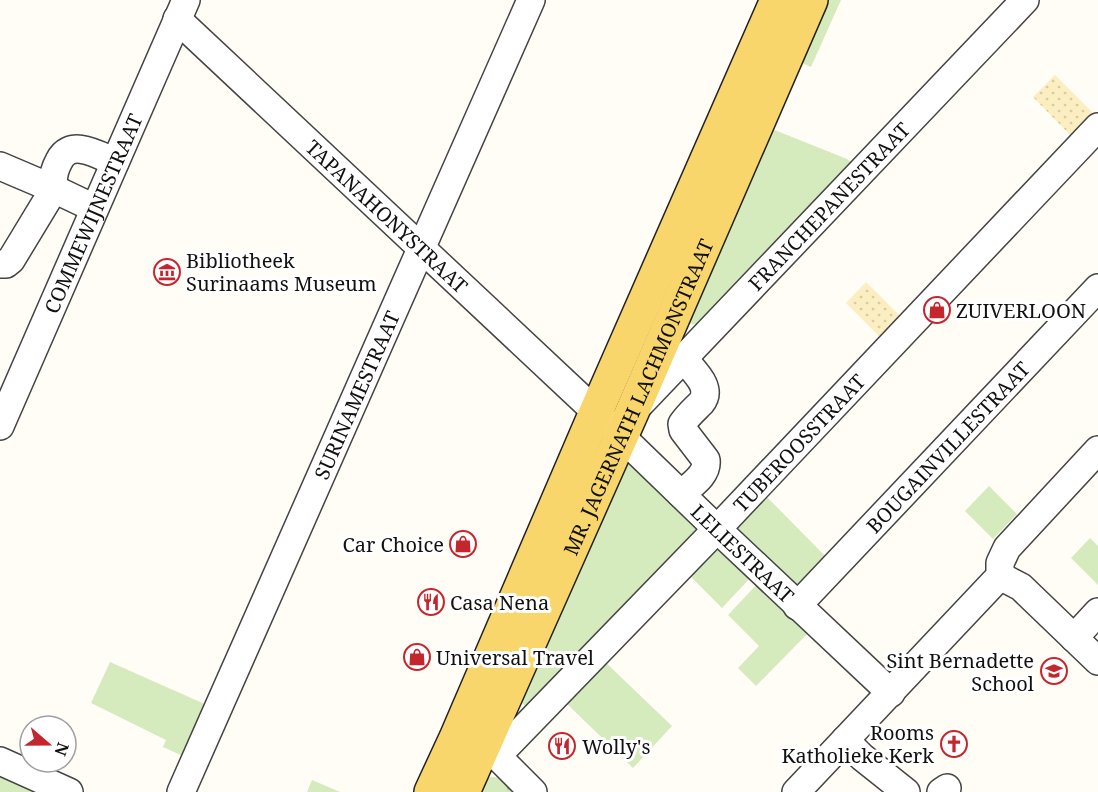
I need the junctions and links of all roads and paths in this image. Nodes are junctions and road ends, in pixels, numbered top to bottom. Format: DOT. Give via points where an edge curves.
graph roads {
  1 [pos="531,0"];
  2 [pos="777,0"];
  3 [pos="811,0"];
  4 [pos="1024,1"];
  5 [pos="182,9"];
  6 [pos="766,64"];
  7 [pos="1098,127"];
  8 [pos="115,162"];
  9 [pos="0,166"];
  10 [pos="54,189"];
  11 [pos="94,208"];
  12 [pos="422,247"];
  13 [pos="0,264"];
  14 [pos="1098,288"];
  15 [pos="683,358"];
  16 [pos="597,412"];
  17 [pos="626,424"];
  18 [pos="0,426"];
  19 [pos="1098,450"];
  20 [pos="681,494"];
  21 [pos="717,529"];
  22 [pos="1000,576"];
  23 [pos="797,606"];
  24 [pos="1098,612"];
  25 [pos="1074,638"];
  26 [pos="1098,661"];
  27 [pos="891,693"];
  28 [pos="846,740"];
  29 [pos="478,748"];
  30 [pos="0,762"];
  31 [pos="69,792"];
  32 [pos="181,792"];
  33 [pos="431,792"];
  34 [pos="463,792"];
  35 [pos="533,792"];
  36 [pos="796,792"];
  37 [pos="906,792"];
  1 -- 12 [label="street, SURINAMESTRAAT"];
  2 -- 6 [label="main road, MR. JAGERNATH LACHMONSTRAAT"];
  3 -- 6 [label="main road, MR. JAGERNATH LACHMONSTRAAT"];
  4 -- 15 [label="street, FRANCHEPANESTRAAT"];
  5 -- 8 [label="street, COMMEWIJNESTRAAT"];
  5 -- 12 [label="street, TAPANAHONYSTRAAT"];
  6 -- 16 [label="main road, MR. JAGERNATH LACHMONSTRAAT"];
  6 -- 17 [label="main road, MR. JAGERNATH LACHMONSTRAAT"];
  7 -- 21 [label="street, TUBEROOSSTRAAT"];
  8 -- 10 [label="street" via="73,148 63,153 54,170"];
  8 -- 11 [label="street, COMMEWIJNESTRAAT"];
  9 -- 10 [label="street"];
  10 -- 11 [label="street"];
  10 -- 13 [label="street" via="11,260"];
  11 -- 18 [label="street, COMMEWIJNESTRAAT"];
  12 -- 16 [label="street, TAPANAHONYSTRAAT"];
  12 -- 32 [label="street, SURINAMESTRAAT"];
  14 -- 23 [label="street, BOUGAINVILLESTRAAT"];
  15 -- 17 [label="street, FRANCHEPANESTRAAT"];
  15 -- 20 [label="street" via="703,383 705,393 682,424 683,430 706,465 700,477"];
  16 -- 17 [label="street, LELIESTRAAT"];
  16 -- 29 [label="main road, MR. JAGERNATH LACHMONSTRAAT"];
  17 -- 20 [label="street, LELIESTRAAT"];
  17 -- 29 [label="main road, MR. JAGERNATH LACHMONSTRAAT"];
  19 -- 22 [label="street" via="1006,548"];
  20 -- 21 [label="street, LELIESTRAAT"];
  21 -- 23 [label="street, LELIESTRAAT"];
  21 -- 29 [label="street, TUBEROOSSTRAAT"];
  22 -- 25 [label="street" via="1021,587"];
  22 -- 27 [label="street"];
  23 -- 27 [label="street, LELIESTRAAT"];
  24 -- 25 [label="street"];
  25 -- 26 [label="street"];
  27 -- 28 [label="street"];
  28 -- 36 [label="street"];
  28 -- 37 [label="street"];
  29 -- 33 [label="main road, MR. JAGERNATH LACHMONSTRAAT"];
  29 -- 34 [label="main road, MR. JAGERNATH LACHMONSTRAAT"];
  29 -- 35 [label="street"];
  30 -- 31 [label="street"];
}
